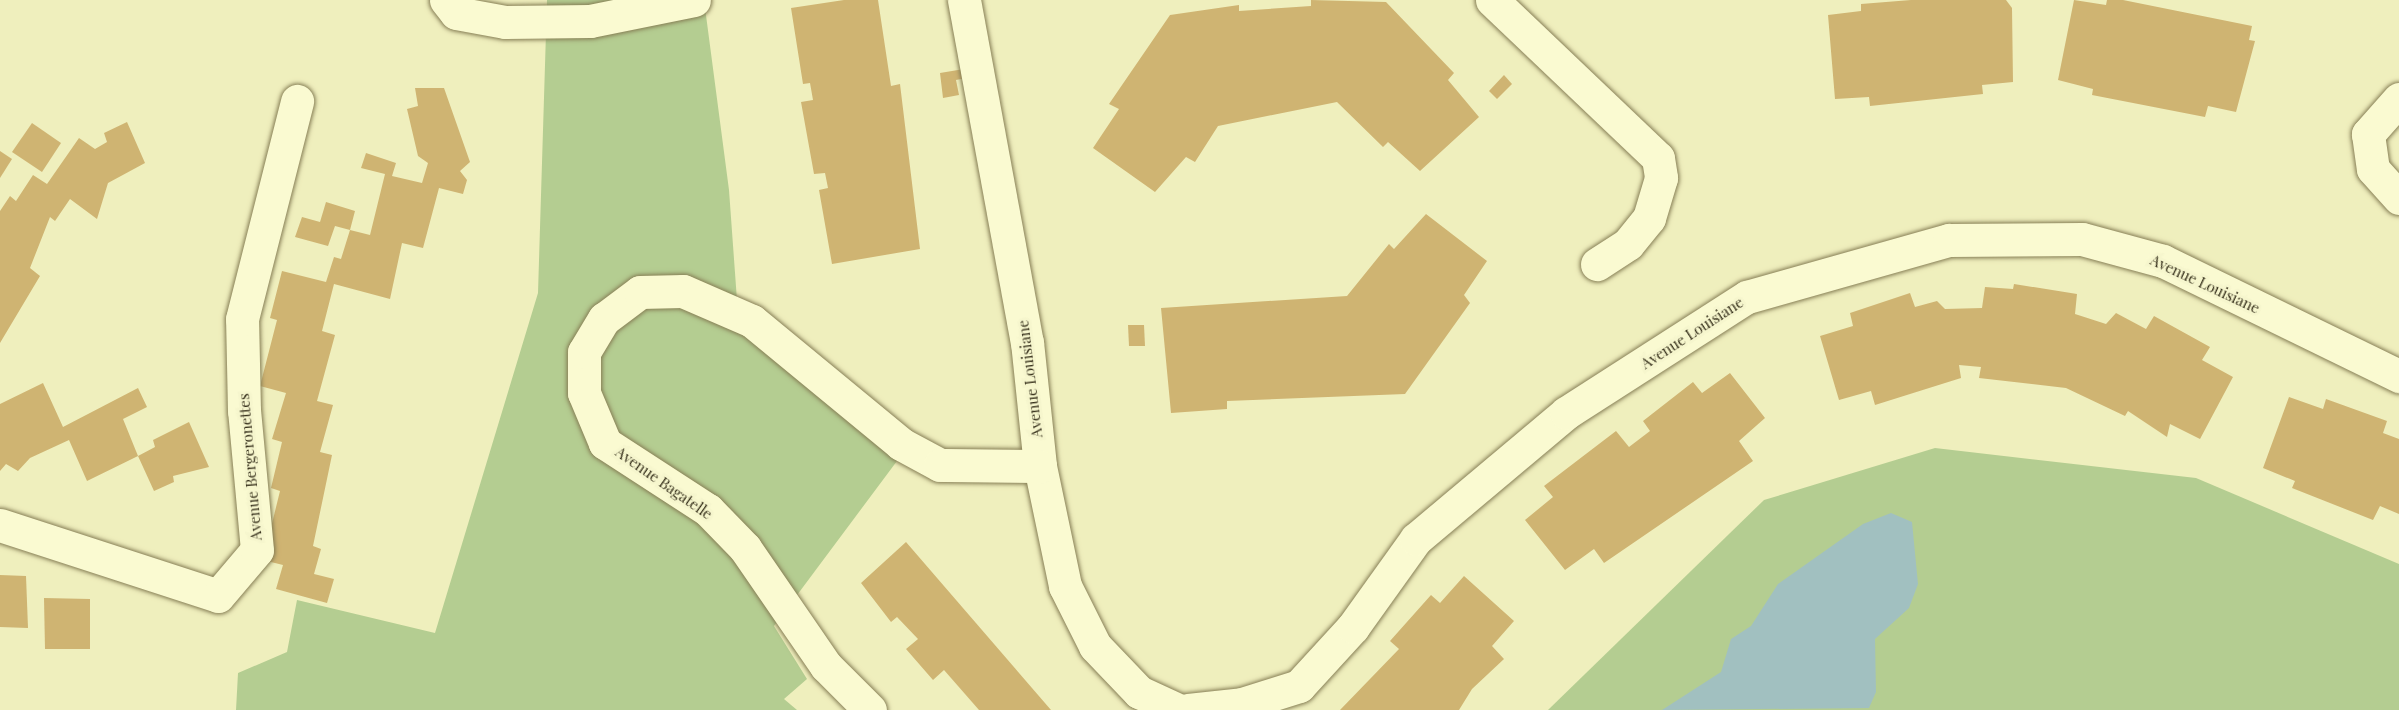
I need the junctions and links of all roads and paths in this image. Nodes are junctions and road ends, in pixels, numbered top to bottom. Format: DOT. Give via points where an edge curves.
graph roads {
  1 [pos="446,0"];
  2 [pos="693,0"];
  3 [pos="964,0"];
  4 [pos="1491,0"];
  5 [pos="2399,99"];
  6 [pos="297,101"];
  7 [pos="2399,198"];
  8 [pos="1597,264"];
  9 [pos="2399,376"];
  10 [pos="1040,466"];
  11 [pos="0,525"];
  12 [pos="870,710"];
  13 [pos="1178,710"];
  14 [pos="1188,710"];
  1 -- 2 [label="street" via="456,13 505,22 590,21"];
  3 -- 10 [label="street, Avenue Louisiane" via="1027,342"];
  4 -- 8 [label="street" via="1658,158 1661,178 1649,218 1628,244"];
  5 -- 7 [label="street" via="2368,134 2373,169"];
  6 -- 11 [label="street, Avenue Bergeronettes" via="242,319 244,411 257,550 218,596"];
  9 -- 14 [label="street, Avenue Louisiane" via="2163,261 2082,239 1949,240 1747,297 1566,413 1416,539 1353,627 1299,686 1242,705"];
  10 -- 12 [label="street, Avenue Bagatelle" via="940,465 901,444 752,321 683,291 639,292 604,319 584,352 584,393 605,443 708,510 745,548 826,666"];
  10 -- 13 [label="street, Avenue Louisiane" via="1065,586 1095,646 1139,692"];
}
